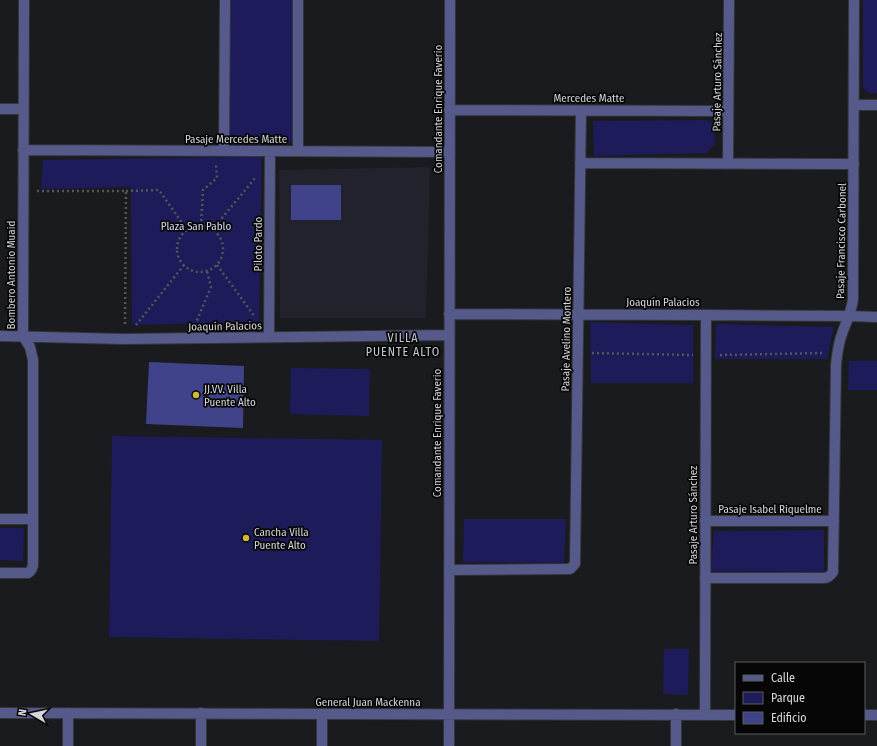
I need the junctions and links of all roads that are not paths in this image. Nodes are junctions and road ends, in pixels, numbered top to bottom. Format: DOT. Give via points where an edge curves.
graph roads {
  1 [pos="24,0"];
  2 [pos="225,0"];
  3 [pos="298,0"];
  4 [pos="450,0"];
  5 [pos="729,0"];
  6 [pos="854,0"];
  7 [pos="854,105"];
  8 [pos="877,105"];
  9 [pos="0,108"];
  10 [pos="23,109"];
  11 [pos="449,110"];
  12 [pos="581,110"];
  13 [pos="728,111"];
  14 [pos="23,150"];
  15 [pos="219,151"];
  16 [pos="298,151"];
  17 [pos="450,152"];
  18 [pos="270,156"];
  19 [pos="580,162"];
  20 [pos="728,164"];
  21 [pos="854,164"];
  22 [pos="449,314"];
  23 [pos="578,314"];
  24 [pos="706,315"];
  25 [pos="849,316"];
  26 [pos="877,317"];
  27 [pos="449,335"];
  28 [pos="0,336"];
  29 [pos="23,336"];
  30 [pos="269,337"];
  31 [pos="0,519"];
  32 [pos="33,519"];
  33 [pos="705,521"];
  34 [pos="834,521"];
  35 [pos="449,570"];
  36 [pos="0,573"];
  37 [pos="705,578"];
  38 [pos="0,713"];
  39 [pos="68,713"];
  40 [pos="201,713"];
  41 [pos="322,714"];
  42 [pos="449,714"];
  43 [pos="676,714"];
  44 [pos="705,715"];
  45 [pos="735,715"];
  46 [pos="865,715"];
  47 [pos="877,715"];
  48 [pos="68,746"];
  49 [pos="201,746"];
  50 [pos="322,746"];
  51 [pos="449,746"];
  52 [pos="676,746"];
  1 -- 10 [label="street, Bombero Antonio Muaid"];
  2 -- 15 [label="street"];
  3 -- 16 [label="street"];
  4 -- 11 [label="street, Comandante Enrique Faverio"];
  5 -- 13 [label="street, Pasaje Arturo Sánchez"];
  6 -- 7 [label="street, Pasaje Francisco Carbonel"];
  7 -- 8 [label="street"];
  7 -- 21 [label="street, Pasaje Francisco Carbonel"];
  9 -- 10 [label="street"];
  10 -- 14 [label="street, Bombero Antonio Muaid"];
  11 -- 12 [label="street, Mercedes Matte"];
  11 -- 17 [label="street, Comandante Enrique Faverio"];
  12 -- 13 [label="street, Mercedes Matte"];
  12 -- 19 [label="street, Pasaje Avelino Montero"];
  13 -- 20 [label="street, Pasaje Arturo Sánchez"];
  14 -- 15 [label="street, Pasaje Mercedes Matte"];
  14 -- 29 [label="street, Bombero Antonio Muaid"];
  15 -- 18 [label="street, Pasaje Mercedes Matte"];
  16 -- 17 [label="street, Pasaje Mercedes Matte"];
  16 -- 18 [label="street, Pasaje Mercedes Matte"];
  17 -- 22 [label="street, Comandante Enrique Faverio"];
  18 -- 30 [label="street, Piloto Pardo"];
  19 -- 20 [label="street"];
  19 -- 23 [label="street, Pasaje Avelino Montero"];
  20 -- 21 [label="street"];
  21 -- 25 [label="street, Pasaje Francisco Carbonel" via="853,298"];
  22 -- 23 [label="street, Joaquín Palacios"];
  22 -- 27 [label="street, Comandante Enrique Faverio"];
  23 -- 24 [label="street, Joaquín Palacios"];
  23 -- 35 [label="street, Pasaje Avelino Montero" via="575,564 570,569"];
  24 -- 25 [label="street, Joaquín Palacios"];
  24 -- 33 [label="street, Pasaje Arturo Sánchez"];
  25 -- 26 [label="street, Joaquín Palacios"];
  25 -- 34 [label="street, Pasaje Francisco Carbonel" via="842,334 836,365"];
  27 -- 30 [label="street, Joaquín Palacios"];
  27 -- 35 [label="street, Comandante Enrique Faverio"];
  28 -- 29 [label="street, Joaquín Palacios"];
  29 -- 30 [label="street, Joaquín Palacios" via="124,339"];
  29 -- 32 [label="street, Bombero Antonio Muaid" via="30,347 33,360"];
  31 -- 32 [label="street"];
  32 -- 36 [label="street, Bombero Antonio Muaid" via="33,568 28,573"];
  33 -- 34 [label="street, Pasaje Isabel Riquelme"];
  33 -- 37 [label="street, Pasaje Arturo Sánchez"];
  34 -- 37 [label="street, Pasaje Francisco Carbonel" via="833,572 827,578"];
  35 -- 42 [label="street, Comandante Enrique Faverio"];
  37 -- 44 [label="street, Pasaje Arturo Sánchez"];
  38 -- 39 [label="street, General Juan Mackenna"];
  39 -- 40 [label="street, General Juan Mackenna"];
  39 -- 48 [label="street"];
  40 -- 41 [label="street, General Juan Mackenna"];
  40 -- 49 [label="street"];
  41 -- 42 [label="street, General Juan Mackenna"];
  41 -- 50 [label="street"];
  42 -- 43 [label="street, General Juan Mackenna"];
  42 -- 51 [label="street, Comandante Enrique Faverio"];
  43 -- 44 [label="street, General Juan Mackenna"];
  43 -- 52 [label="street"];
  44 -- 45 [label="street, General Juan Mackenna"];
  46 -- 47 [label="street"];
}
